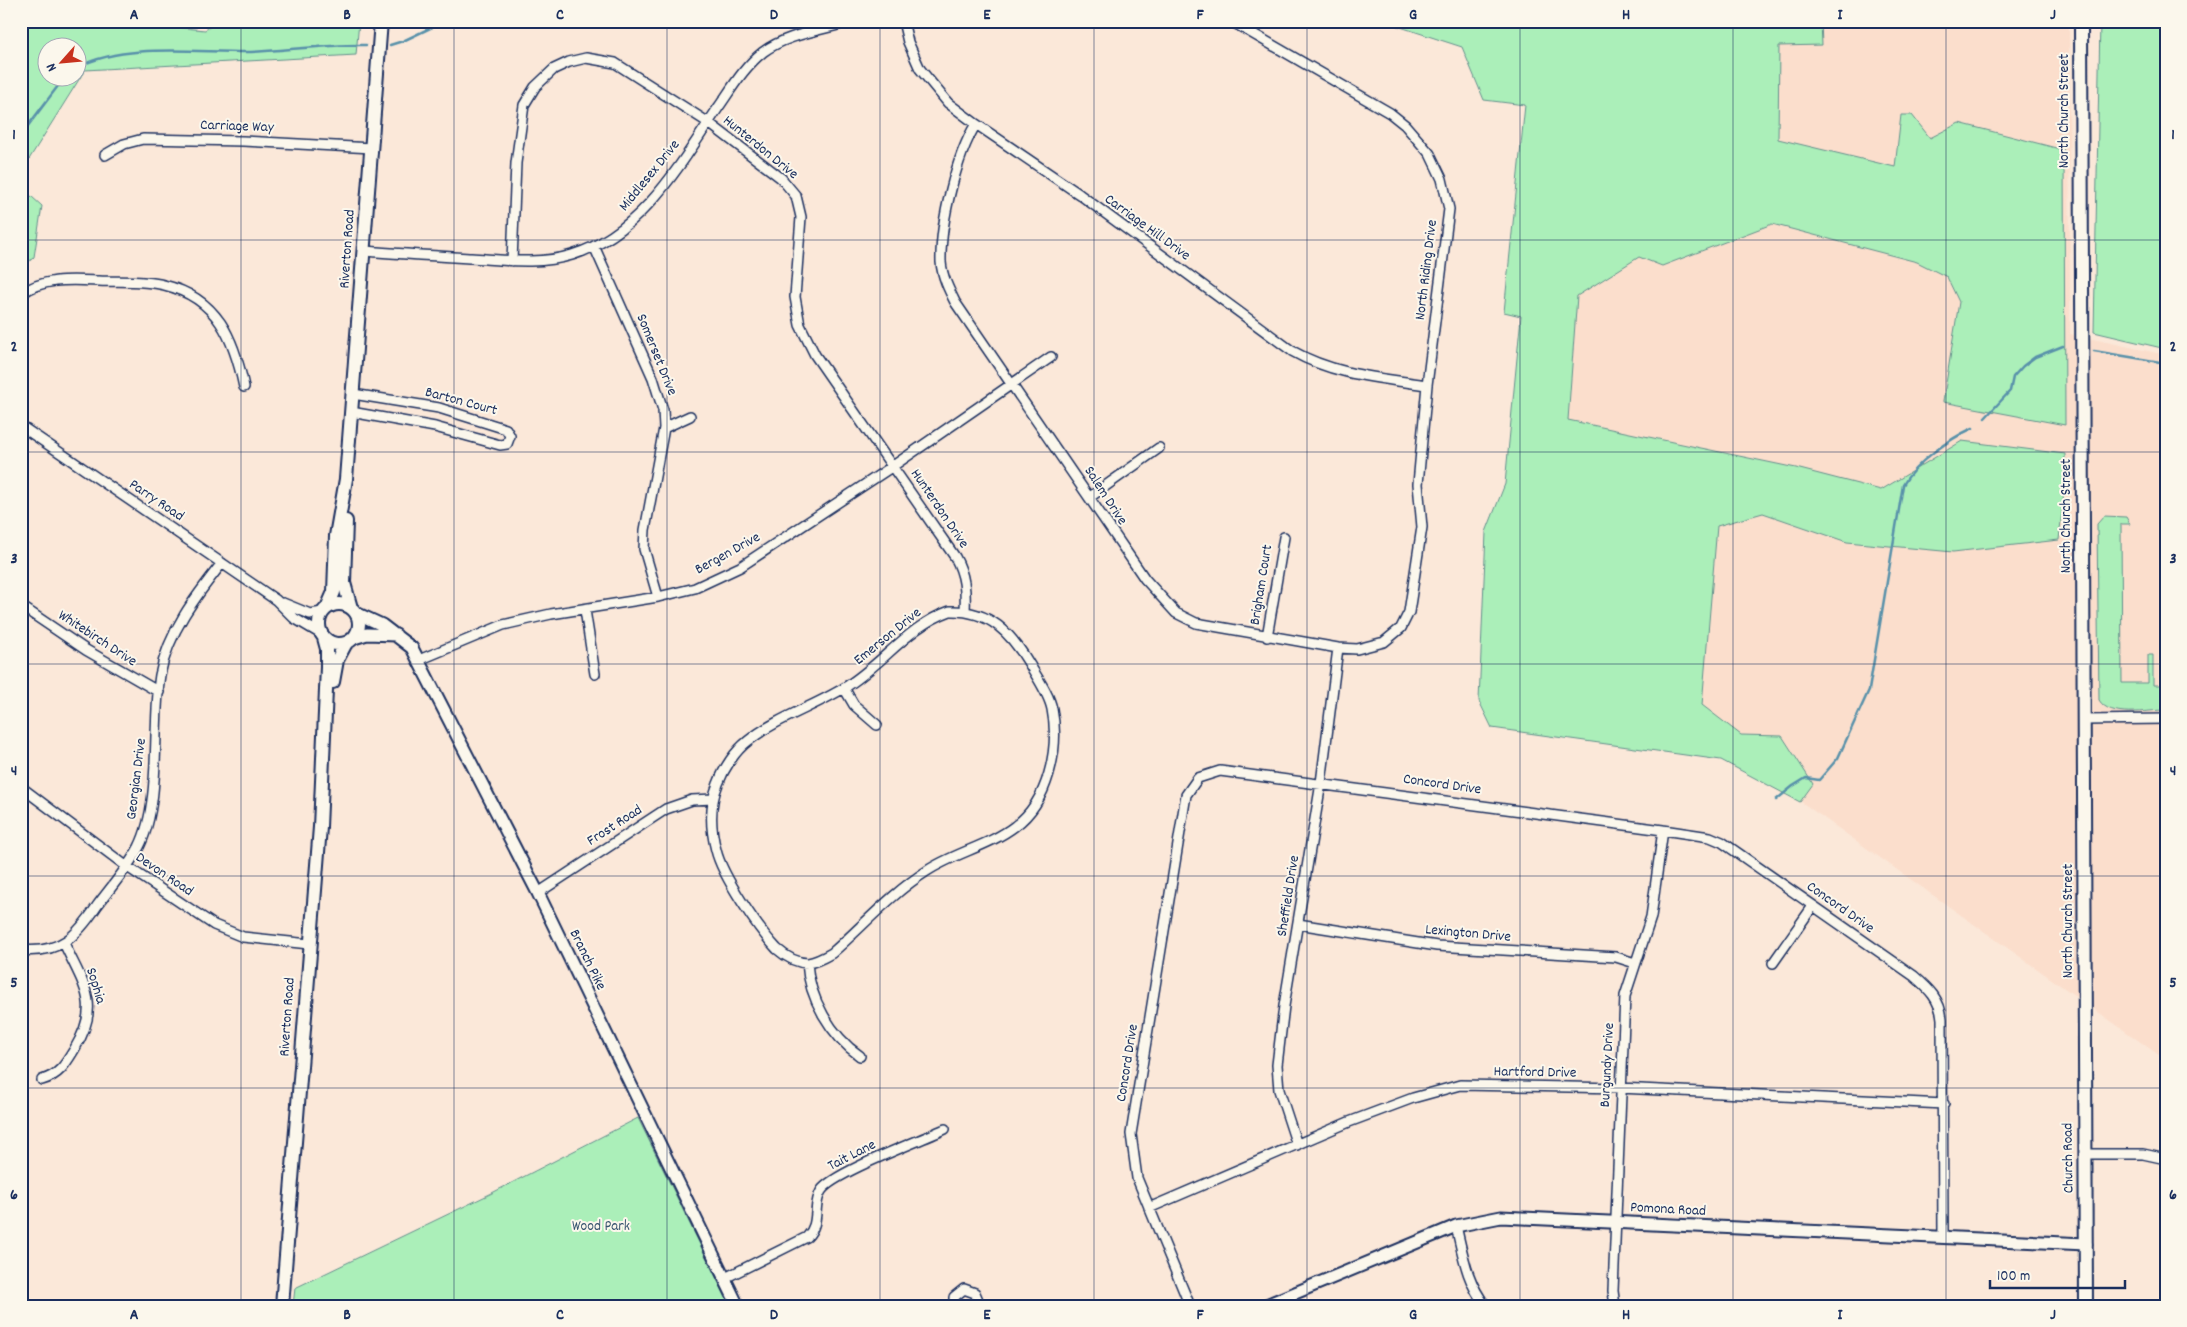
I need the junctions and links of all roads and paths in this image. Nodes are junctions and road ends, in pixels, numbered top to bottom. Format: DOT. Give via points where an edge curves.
graph roads {
  1 [pos="382,21"];
  2 [pos="852,21"];
  3 [pos="903,21"];
  4 [pos="1231,21"];
  5 [pos="2081,21"];
  6 [pos="708,123"];
  7 [pos="976,124"];
  8 [pos="372,148"];
  9 [pos="105,155"];
  10 [pos="594,246"];
  11 [pos="365,251"];
  12 [pos="512,261"];
  13 [pos="21,294"];
  14 [pos="1051,357"];
  15 [pos="1427,385"];
  16 [pos="1012,386"];
  17 [pos="244,387"];
  18 [pos="352,394"];
  19 [pos="352,412"];
  20 [pos="690,416"];
  21 [pos="21,426"];
  22 [pos="664,428"];
  23 [pos="1159,448"];
  24 [pos="892,466"];
  25 [pos="346,479"];
  26 [pos="1090,497"];
  27 [pos="1284,538"];
  28 [pos="222,563"];
  29 [pos="1414,572"];
  30 [pos="658,597"];
  31 [pos="276,600"];
  32 [pos="21,606"];
  33 [pos="325,610"];
  34 [pos="585,610"];
  35 [pos="353,611"];
  36 [pos="965,611"];
  37 [pos="398,635"];
  38 [pos="323,636"];
  39 [pos="1268,637"];
  40 [pos="350,640"];
  41 [pos="1338,648"];
  42 [pos="419,660"];
  43 [pos="595,674"];
  44 [pos="844,688"];
  45 [pos="159,692"];
  46 [pos="2166,719"];
  47 [pos="2084,720"];
  48 [pos="877,725"];
  49 [pos="326,731"];
  50 [pos="1321,783"];
  51 [pos="21,787"];
  52 [pos="713,799"];
  53 [pos="1663,830"];
  54 [pos="126,866"];
  55 [pos="538,893"];
  56 [pos="1813,906"];
  57 [pos="1298,924"];
  58 [pos="64,943"];
  59 [pos="310,944"];
  60 [pos="21,950"];
  61 [pos="1773,962"];
  62 [pos="807,963"];
  63 [pos="1635,963"];
  64 [pos="2084,1010"];
  65 [pos="860,1056"];
  66 [pos="42,1080"];
  67 [pos="1620,1088"];
  68 [pos="1944,1104"];
  69 [pos="945,1129"];
  70 [pos="1297,1145"];
  71 [pos="2085,1154"];
  72 [pos="2166,1159"];
  73 [pos="1149,1208"];
  74 [pos="1616,1222"];
  75 [pos="1456,1226"];
  76 [pos="1943,1238"];
  77 [pos="2086,1244"];
  78 [pos="726,1278"];
  79 [pos="282,1306"];
  80 [pos="738,1306"];
  81 [pos="954,1306"];
  82 [pos="978,1306"];
  83 [pos="1190,1306"];
  84 [pos="1264,1306"];
  85 [pos="1486,1306"];
  86 [pos="1615,1306"];
  87 [pos="2086,1306"];
  1 -- 8 [label="main road, Riverton Road"];
  2 -- 6 [label="street, Middlesex Drive" via="777,43 762,53 744,70"];
  3 -- 7 [label="street, Carriage Hill Drive" via="908,42 924,75 948,102"];
  4 -- 15 [label="street, North Riding Drive" via="1390,113 1430,154 1442,178 1448,209"];
  5 -- 47 [label="main road, North Church Street"];
  6 -- 10 [label="street, Middlesex Drive" via="648,204 625,227"];
  6 -- 12 [label="street, Hunterdon Drive" via="615,62 586,58 554,69 535,87 522,112 516,163"];
  6 -- 24 [label="street, Hunterdon Drive" via="781,178 796,196 801,216 795,297 800,325 815,355"];
  7 -- 15 [label="street, Carriage Hill Drive" via="1079,194 1307,360 1338,371"];
  7 -- 16 [label="street, Salem Drive" via="957,163 943,234 941,263 955,302"];
  8 -- 9 [label="street, Carriage Way" via="143,139 124,144"];
  8 -- 11 [label="main road, Riverton Road"];
  10 -- 12 [label="street, Middlesex Drive" via="555,259"];
  10 -- 22 [label="street, Somerset Drive" via="654,378 663,410"];
  11 -- 12 [label="street, Middlesex Drive"];
  11 -- 18 [label="main road, Riverton Road"];
  13 -- 17 [label="street" via="34,286 69,280 152,283 176,289 200,301 220,321 234,345"];
  14 -- 16 [label="street, Bergen Drive"];
  15 -- 29 [label="street, North Riding Drive" via="1418,484 1422,527"];
  16 -- 24 [label="street, Bergen Drive"];
  16 -- 26 [label="street, Salem Drive"];
  18 -- 19 [label="main road, Riverton Road"];
  18 -- 19 [label="street, Barton Court" via="439,408 506,429 510,436 507,444 500,445 435,427"];
  19 -- 25 [label="main road, Riverton Road"];
  20 -- 22 [label="street"];
  21 -- 28 [label="street, Parry Road"];
  22 -- 30 [label="street, Somerset Drive" via="645,540 648,567"];
  23 -- 26 [label="street"];
  24 -- 30 [label="street, Bergen Drive" via="740,567 695,588"];
  24 -- 36 [label="street, Hunterdon Drive" via="962,570 966,589"];
  25 -- 33 [label="main road, Riverton Road" via="336,536 334,592"];
  25 -- 35 [label="main road, Riverton Road" via="344,583"];
  26 -- 39 [label="street, Salem Drive" via="1145,579 1176,613 1207,626"];
  27 -- 39 [label="street, Brigham Court"];
  28 -- 31 [label="street, Parry Road"];
  28 -- 45 [label="street, Georgian Drive" via="189,608 169,644"];
  29 -- 41 [label="street, Salem Drive" via="1409,612 1394,636 1369,648"];
  30 -- 34 [label="street, Bergen Drive"];
  31 -- 33 [label="street, Parry Road" via="310,614"];
  31 -- 38 [label="street, Parry Road" via="294,618"];
  32 -- 45 [label="street, Whitebirch Drive" via="86,650"];
  33 -- 35 [label="main road" via="339,604"];
  33 -- 38 [label="main road" via="319,621"];
  34 -- 42 [label="street, Bergen Drive" via="503,625"];
  34 -- 43 [label="street"];
  35 -- 37 [label="street, Branch Pike"];
  35 -- 40 [label="main road" via="359,627"];
  36 -- 44 [label="street, Emerson Drive" via="950,611 931,618"];
  36 -- 62 [label="street, Emerson Drive" via="982,615 1001,627 1024,656 1048,697 1055,731 1043,794 1015,827 928,870 832,953"];
  37 -- 40 [label="street" via="367,634"];
  37 -- 42 [label="street, Branch Pike"];
  38 -- 40 [label="main road" via="335,644"];
  38 -- 49 [label="main road, Riverton Road" via="327,649"];
  39 -- 41 [label="street, Salem Drive"];
  40 -- 49 [label="main road, Riverton Road" via="337,660"];
  41 -- 50 [label="street, Sheffield Drive"];
  42 -- 55 [label="street, Branch Pike"];
  44 -- 48 [label="street" via="854,705"];
  44 -- 52 [label="street, Emerson Drive" via="767,727 746,742 724,770"];
  45 -- 54 [label="street, Georgian Drive" via="148,820 139,846"];
  46 -- 47 [label="street"];
  47 -- 64 [label="main road, North Church Street"];
  49 -- 59 [label="main road, Riverton Road"];
  50 -- 53 [label="street, Concord Drive"];
  50 -- 57 [label="street, Sheffield Drive"];
  50 -- 73 [label="street, Concord Drive" via="1220,771 1198,778 1186,795 1131,1134 1137,1178"];
  51 -- 54 [label="street, Devon Road"];
  52 -- 55 [label="street, Frost Road" via="692,800 666,809"];
  52 -- 62 [label="street, Emerson Drive" via="711,818 716,852 733,888 777,948 794,960"];
  53 -- 56 [label="street, Concord Drive" via="1710,837 1722,842"];
  53 -- 63 [label="street, Burgundy Drive" via="1651,917"];
  54 -- 58 [label="street, Georgian Drive" via="87,921"];
  54 -- 59 [label="street, Devon Road" via="214,925 243,937"];
  55 -- 78 [label="street, Branch Pike"];
  56 -- 61 [label="street"];
  56 -- 68 [label="street, Concord Drive" via="1914,976 1934,995 1942,1019"];
  57 -- 63 [label="street, Lexington Drive" via="1437,946 1616,957"];
  57 -- 70 [label="street, Sheffield Drive" via="1277,1065 1279,1090"];
  58 -- 60 [label="street, Georgian Drive" via="39,952"];
  58 -- 66 [label="street, Sophia" via="90,1008 89,1018 84,1034 63,1068"];
  59 -- 79 [label="main road, Riverton Road"];
  62 -- 65 [label="street" via="808,976 825,1016 846,1046"];
  63 -- 67 [label="street, Burgundy Drive" via="1625,996"];
  64 -- 71 [label="main road, Church Road"];
  67 -- 68 [label="street, Hartford Drive"];
  67 -- 70 [label="street, Hartford Drive" via="1460,1085 1412,1098"];
  67 -- 74 [label="street, Burgundy Drive"];
  68 -- 76 [label="street, Concord Drive"];
  69 -- 78 [label="street, Tait Lane" via="861,1166 827,1185 818,1197 816,1227 807,1237"];
  70 -- 73 [label="street, Hartford Drive"];
  71 -- 72 [label="street" via="2143,1154"];
  71 -- 77 [label="main road, Church Road"];
  73 -- 83 [label="street, Concord Drive"];
  74 -- 75 [label="street, Pomona Road" via="1501,1217"];
  74 -- 76 [label="street, Pomona Road"];
  74 -- 86 [label="street, Burgundy Drive"];
  75 -- 84 [label="street, Pomona Road"];
  75 -- 85 [label="street" via="1471,1282"];
  76 -- 77 [label="street, Pomona Road"];
  77 -- 87 [label="main road, Church Road"];
  78 -- 80 [label="street, Branch Pike"];
  81 -- 82 [label="street" via="954,1297 964,1289 975,1293"];
}
